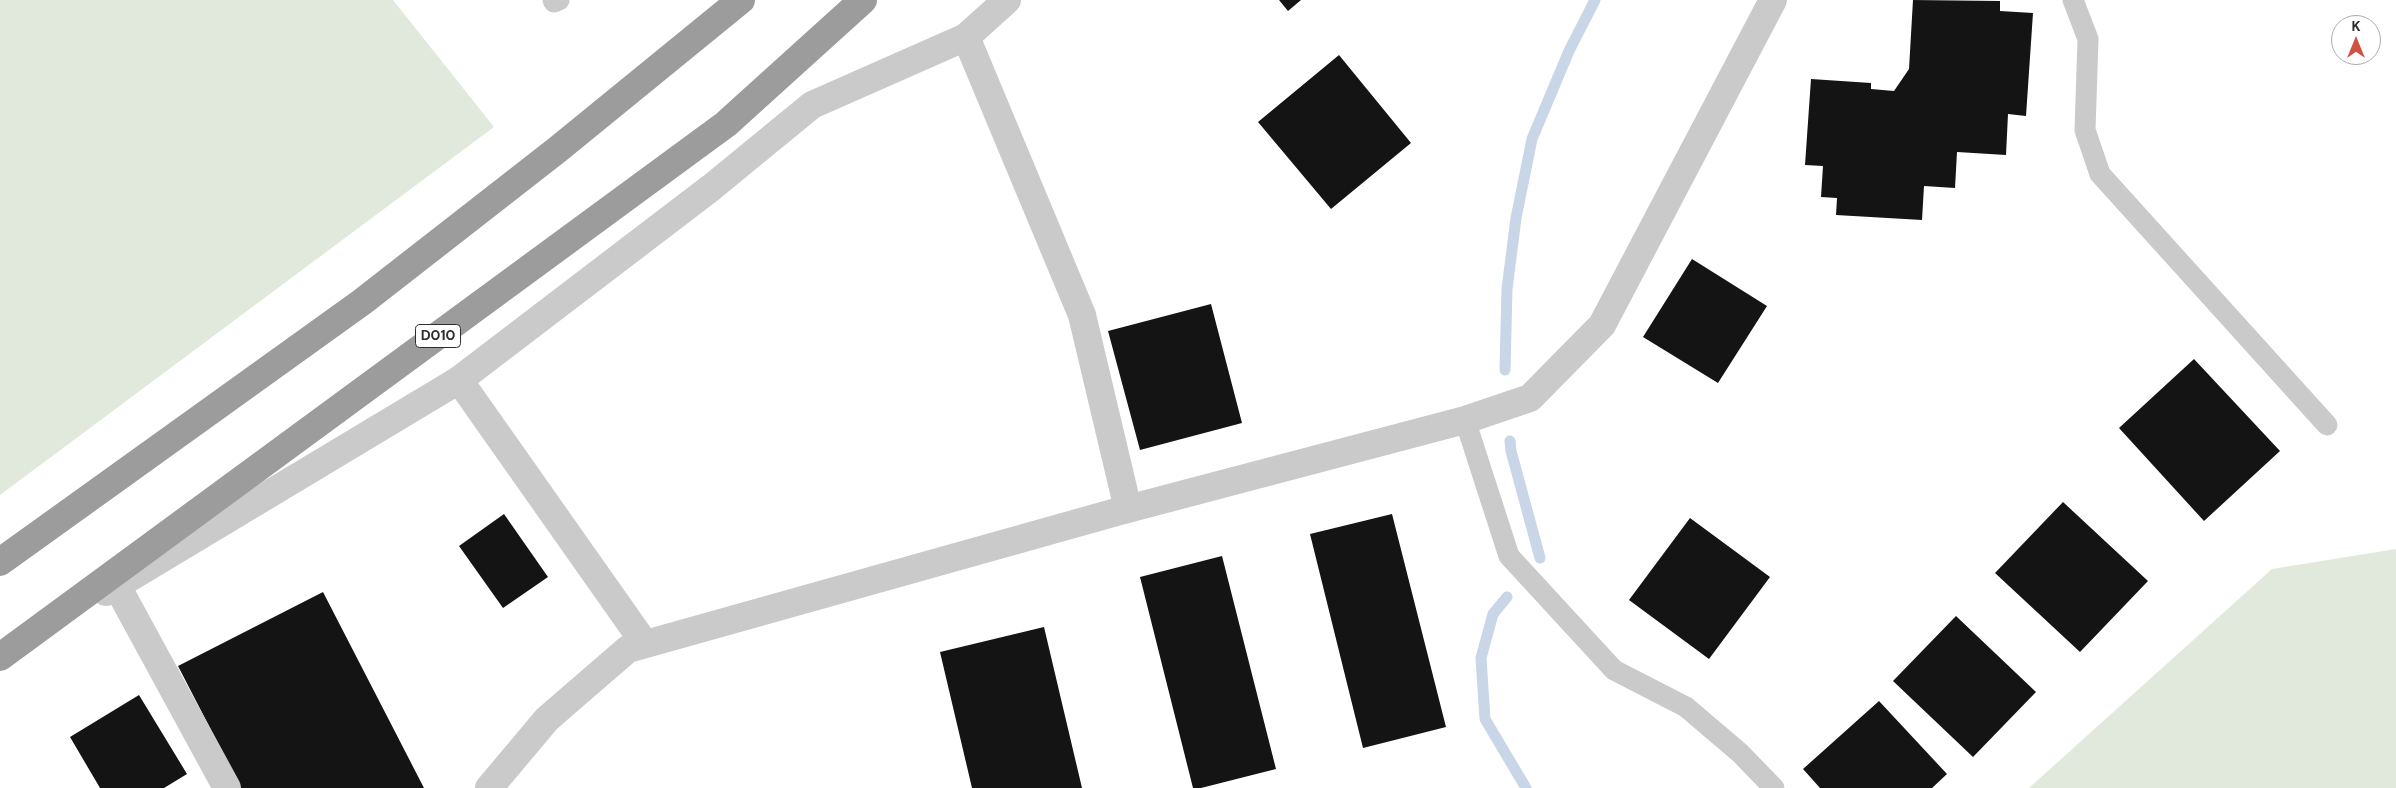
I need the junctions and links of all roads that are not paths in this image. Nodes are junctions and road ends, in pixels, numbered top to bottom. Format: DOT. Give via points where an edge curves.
graph roads {
  1 [pos="553,0"];
  2 [pos="559,0"];
  3 [pos="741,0"];
  4 [pos="863,0"];
  5 [pos="1007,0"];
  6 [pos="1773,0"];
  7 [pos="2073,0"];
  8 [pos="966,37"];
  9 [pos="459,380"];
  10 [pos="1465,420"];
  11 [pos="2327,425"];
  12 [pos="1128,509"];
  13 [pos="0,562"];
  14 [pos="116,586"];
  15 [pos="25,640"];
  16 [pos="645,644"];
  17 [pos="0,656"];
  18 [pos="227,788"];
  19 [pos="489,788"];
  20 [pos="1774,788"];
  1 -- 2 [label="lane"];
  3 -- 13 [label="highway" via="557,150 362,302"];
  4 -- 15 [label="highway, D010" via="726,124"];
  5 -- 8 [label="street"];
  6 -- 10 [label="street" via="1602,325 1530,398"];
  7 -- 11 [label="lane" via="2088,39 2085,130 2100,174"];
  8 -- 9 [label="street" via="812,105 712,187"];
  8 -- 12 [label="street" via="1082,315"];
  9 -- 14 [label="street"];
  9 -- 16 [label="street"];
  10 -- 12 [label="street"];
  10 -- 20 [label="lane" via="1509,556 1614,670 1686,707 1740,753"];
  12 -- 16 [label="street"];
  14 -- 15 [label="street"];
  14 -- 18 [label="street"];
  15 -- 17 [label="highway, D010"];
  16 -- 19 [label="street" via="628,649 546,719"];
}
